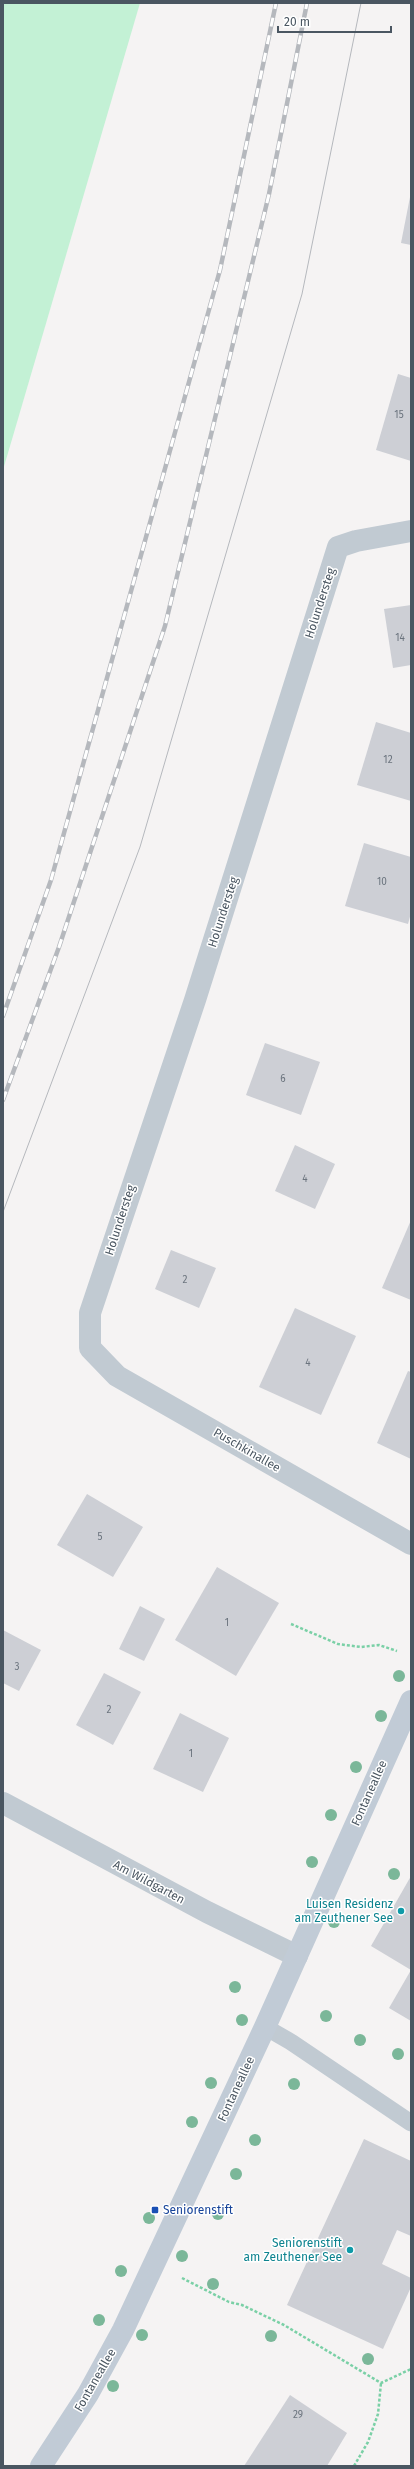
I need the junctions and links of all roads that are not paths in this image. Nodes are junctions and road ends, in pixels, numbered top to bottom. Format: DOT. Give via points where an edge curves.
graph roads {
  1 [pos="411,531"];
  2 [pos="90,1348"];
  3 [pos="411,1544"];
  4 [pos="411,1701"];
  5 [pos="3,1803"];
  6 [pos="298,1956"];
  7 [pos="265,2027"];
  8 [pos="411,2123"];
  9 [pos="41,2466"];
  1 -- 2 [label="street, Holundersteg" via="356,541 338,547 194,1000 90,1313"];
  2 -- 3 [label="street, Puschkinallee" via="117,1376"];
  4 -- 6 [label="main road, Fontaneallee"];
  5 -- 6 [label="street, Am Wildgarten" via="201,1909"];
  6 -- 7 [label="main road, Fontaneallee"];
  7 -- 8 [label="lane"];
  7 -- 9 [label="main road, Fontaneallee" via="123,2330 88,2394"];
}
